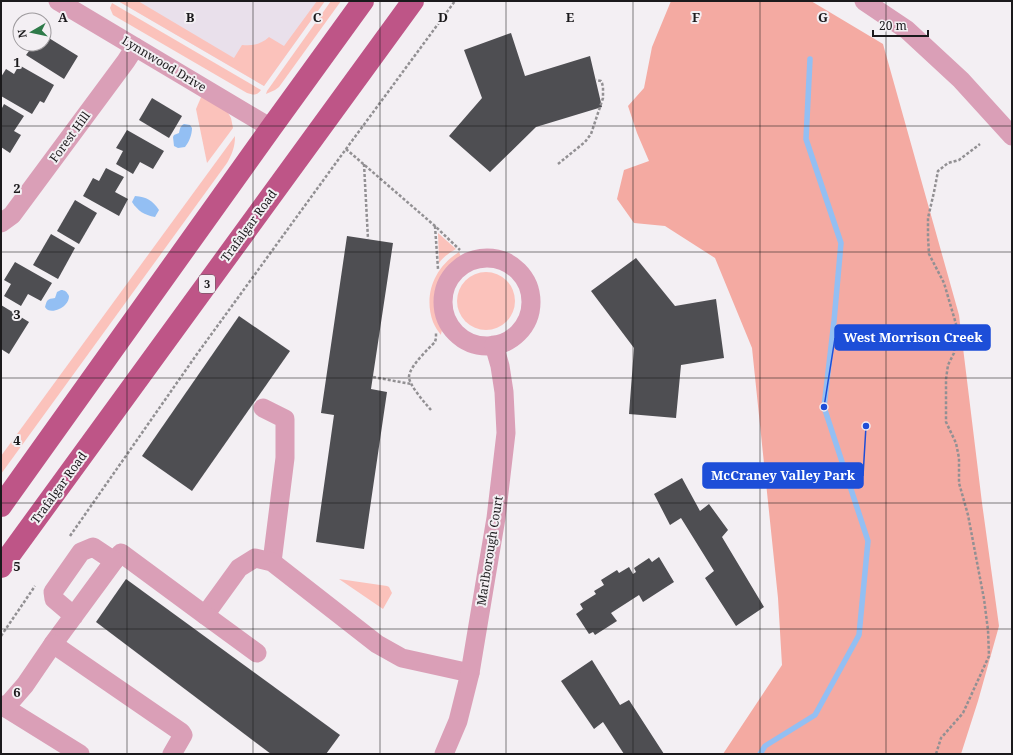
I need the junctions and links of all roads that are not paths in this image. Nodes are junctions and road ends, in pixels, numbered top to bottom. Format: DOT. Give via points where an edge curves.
graph roads {
  1 [pos="58,1"];
  2 [pos="363,1"];
  3 [pos="412,1"];
  4 [pos="864,1"];
  5 [pos="135,47"];
  6 [pos="271,128"];
  7 [pos="1012,136"];
  8 [pos="1,223"];
  9 [pos="494,345"];
  10 [pos="263,408"];
  11 [pos="1,506"];
  12 [pos="114,561"];
  13 [pos="272,562"];
  14 [pos="1,568"];
  15 [pos="205,615"];
  16 [pos="74,616"];
  17 [pos="53,644"];
  18 [pos="257,653"];
  19 [pos="470,673"];
  20 [pos="3,707"];
  21 [pos="80,754"];
  22 [pos="172,754"];
  23 [pos="444,754"];
  1 -- 5 [label="street, Lynnwood Drive"];
  2 -- 6 [label="main road"];
  3 -- 14 [label="main road, Trafalgar Road / 3"];
  4 -- 7 [label="street" via="913,35 962,80"];
  5 -- 6 [label="street, Lynnwood Drive"];
  5 -- 8 [label="street, Forest Hill" via="12,215"];
  6 -- 11 [label="main road"];
  9 -- 9 [label="street" via="514,336 524,325 530,312 530,297 526,283 518,271 501,259 478,259 460,267 451,276 443,299 444,311 448,323 465,340 487,346"];
  9 -- 19 [label="street, Marlborough Court" via="504,392 506,433 496,518"];
  10 -- 13 [label="street" via="285,419 285,458"];
  12 -- 15 [label="street" via="121,553"];
  12 -- 16 [label="street"];
  12 -- 16 [label="street" via="93,547 81,552 53,592 54,599"];
  13 -- 15 [label="street" via="255,558 238,568"];
  13 -- 19 [label="street" via="377,644 402,658"];
  15 -- 18 [label="street"];
  16 -- 17 [label="street"];
  17 -- 20 [label="street" via="25,685"];
  17 -- 22 [label="street" via="181,732 183,735"];
  19 -- 23 [label="street, Marlborough Court" via="458,722"];
  20 -- 21 [label="street"];
}
